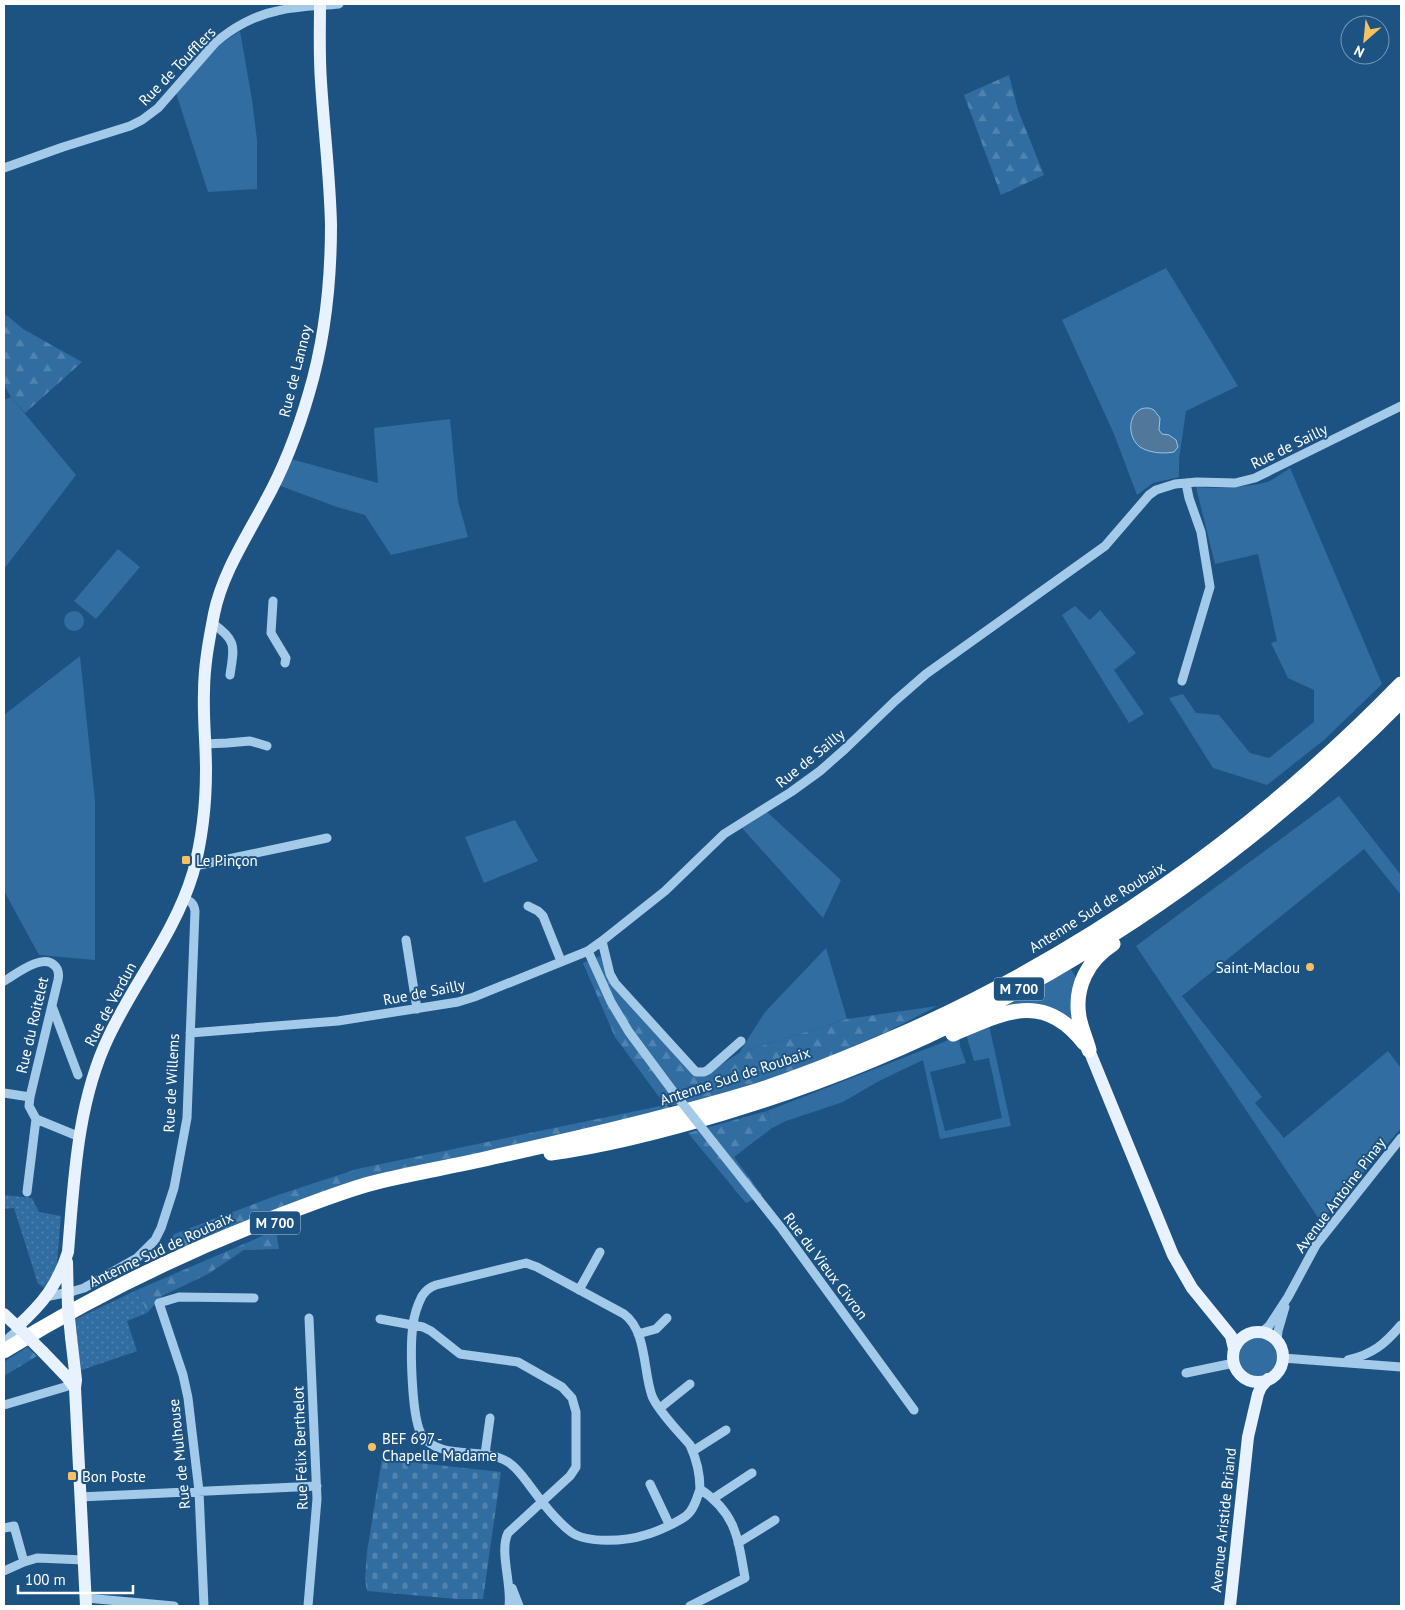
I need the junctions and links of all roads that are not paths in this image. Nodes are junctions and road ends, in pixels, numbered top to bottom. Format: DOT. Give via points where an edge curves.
graph roads {
  1 [pos="339,4"];
  2 [pos="318,5"];
  3 [pos="4,168"];
  4 [pos="1401,406"];
  5 [pos="1186,483"];
  6 [pos="274,601"];
  7 [pos="212,623"];
  8 [pos="285,663"];
  9 [pos="230,675"];
  10 [pos="1182,682"];
  11 [pos="1401,684"];
  12 [pos="1401,702"];
  13 [pos="204,728"];
  14 [pos="205,744"];
  15 [pos="267,746"];
  16 [pos="328,838"];
  17 [pos="1216,863"];
  18 [pos="194,866"];
  19 [pos="184,898"];
  20 [pos="528,906"];
  21 [pos="406,940"];
  22 [pos="602,941"];
  23 [pos="588,951"];
  24 [pos="562,961"];
  25 [pos="4,981"];
  26 [pos="52,1006"];
  27 [pos="417,1009"];
  28 [pos="190,1033"];
  29 [pos="740,1040"];
  30 [pos="1089,1050"];
  31 [pos="872,1060"];
  32 [pos="78,1075"];
  33 [pos="4,1093"];
  34 [pos="30,1097"];
  35 [pos="36,1119"];
  36 [pos="80,1137"];
  37 [pos="1401,1138"];
  38 [pos="28,1192"];
  39 [pos="68,1252"];
  40 [pos="600,1252"];
  41 [pos="579,1290"];
  42 [pos="67,1293"];
  43 [pos="48,1297"];
  44 [pos="1288,1297"];
  45 [pos="254,1298"];
  46 [pos="1209,1309"];
  47 [pos="67,1310"];
  48 [pos="4,1314"];
  49 [pos="309,1318"];
  50 [pos="667,1318"];
  51 [pos="380,1319"];
  52 [pos="413,1324"];
  53 [pos="1401,1325"];
  54 [pos="19,1329"];
  55 [pos="1262,1332"];
  56 [pos="1248,1333"];
  57 [pos="638,1334"];
  58 [pos="70,1337"];
  59 [pos="1278,1341"];
  60 [pos="4,1342"];
  61 [pos="1234,1349"];
  62 [pos="4,1351"];
  63 [pos="43,1352"];
  64 [pos="4,1357"];
  65 [pos="1282,1358"];
  66 [pos="1340,1362"];
  67 [pos="1234,1363"];
  68 [pos="1401,1367"];
  69 [pos="1186,1373"];
  70 [pos="1241,1375"];
  71 [pos="1268,1379"];
  72 [pos="690,1384"];
  73 [pos="74,1386"];
  74 [pos="4,1405"];
  75 [pos="660,1408"];
  76 [pos="914,1410"];
  77 [pos="490,1418"];
  78 [pos="726,1430"];
  79 [pos="1248,1437"];
  80 [pos="693,1451"];
  81 [pos="485,1454"];
  82 [pos="752,1474"];
  83 [pos="650,1484"];
  84 [pos="318,1486"];
  85 [pos="700,1489"];
  86 [pos="199,1491"];
  87 [pos="80,1496"];
  88 [pos="714,1498"];
  89 [pos="542,1501"];
  90 [pos="775,1520"];
  91 [pos="669,1524"];
  92 [pos="4,1528"];
  93 [pos="738,1543"];
  94 [pos="84,1560"];
  95 [pos="24,1562"];
  96 [pos="507,1563"];
  97 [pos="4,1572"];
  98 [pos="86,1602"];
  99 [pos="174,1606"];
  100 [pos="204,1606"];
  101 [pos="308,1606"];
  102 [pos="509,1606"];
  103 [pos="519,1606"];
  104 [pos="690,1606"];
  105 [pos="1230,1606"];
  1 -- 2 [label="street, Rue de Toufflers"];
  2 -- 3 [label="street, Rue de Toufflers" via="272,12 226,34 158,108 136,124"];
  2 -- 7 [label="main road, Rue de Lannoy" via="331,231 322,338 310,390 291,446 223,582"];
  4 -- 5 [label="street, Rue de Sailly" via="1255,478 1235,483"];
  5 -- 10 [label="street" via="1201,532 1210,587"];
  5 -- 22 [label="street, Rue de Sailly" via="1149,494 1105,546 926,674 820,772 724,834 665,891"];
  6 -- 8 [label="street" via="271,632 286,658"];
  7 -- 9 [label="street" via="232,642"];
  7 -- 13 [label="main road, Rue de Lannoy" via="204,674"];
  11 -- 62 [label="highway, Antenne Sud de Roubaix / M 700" via="1354,732 1286,793 1167,885 1066,949 940,1016 857,1053 748,1093 639,1124 398,1177 328,1197 195,1250 100,1296"];
  12 -- 17 [label="highway, Antenne Sud de Roubaix / M 700" via="1314,784"];
  13 -- 14 [label="main road, Rue de Verdun"];
  14 -- 15 [label="street" via="250,741"];
  14 -- 18 [label="main road, Rue de Verdun" via="205,804"];
  16 -- 18 [label="street"];
  17 -- 30 [label="highway" via="1193,888 1105,949 1090,965 1080,986 1078,1003"];
  17 -- 31 [label="highway, Antenne Sud de Roubaix / M 700" via="1123,928 1053,970 968,1016"];
  18 -- 19 [label="main road, Rue de Verdun"];
  19 -- 28 [label="street, Rue de Willems" via="192,902 195,911"];
  19 -- 36 [label="main road, Rue de Verdun" via="102,1051"];
  20 -- 24 [label="street" via="543,916"];
  21 -- 27 [label="street"];
  22 -- 23 [label="street, Rue de Sailly"];
  22 -- 29 [label="street" via="615,983 696,1072 708,1070"];
  23 -- 24 [label="street, Rue de Sailly"];
  23 -- 76 [label="street, Rue du Vieux Civron, bridge" via="611,1002 629,1032 782,1228"];
  24 -- 27 [label="street, Rue de Sailly" via="467,999"];
  25 -- 26 [label="street, Rue du Roitelet" via="36,963 45,960 54,964 59,975"];
  26 -- 32 [label="street"];
  26 -- 34 [label="street, Rue du Roitelet"];
  27 -- 28 [label="street, Rue de Sailly" via="331,1022"];
  28 -- 42 [label="street, Rue de Willems" via="186,1130 174,1188 158,1234 137,1258 84,1288"];
  30 -- 31 [label="highway" via="1061,1021 1039,1012 1020,1010 999,1015 902,1054"];
  30 -- 46 [label="main road" via="1173,1255 1187,1281"];
  31 -- 64 [label="highway, Antenne Sud de Roubaix / M 700" via="790,1092 668,1129 607,1144 416,1179 336,1202 254,1231 192,1258 113,1295"];
  33 -- 34 [label="street"];
  34 -- 35 [label="street, Rue du Roitelet" via="29,1106"];
  35 -- 36 [label="street"];
  35 -- 38 [label="street, Rue du Roitelet"];
  36 -- 39 [label="main road, Rue de Verdun"];
  37 -- 44 [label="street, Avenue Antoine Pinay" via="1316,1245"];
  39 -- 42 [label="main road"];
  39 -- 43 [label="main road, Rue de Verdun"];
  40 -- 41 [label="street"];
  41 -- 52 [label="street" via="531,1264 520,1264 431,1287 422,1296"];
  41 -- 57 [label="street" via="624,1314"];
  42 -- 43 [label="street, Rue de Willems"];
  42 -- 47 [label="main road"];
  43 -- 47 [label="main road" via="57,1299"];
  43 -- 54 [label="main road"];
  44 -- 55 [label="street, Avenue Antoine Pinay"];
  44 -- 59 [label="street, Avenue Antoine Pinay"];
  45 -- 86 [label="street, Rue de Mulhouse" via="179,1296 159,1302 186,1386"];
  46 -- 56 [label="main road"];
  46 -- 61 [label="main road" via="1230,1336"];
  47 -- 58 [label="main road, bridge"];
  48 -- 54 [label="main road"];
  49 -- 84 [label="street, Rue Félix Berthelot"];
  50 -- 57 [label="street" via="656,1329"];
  51 -- 52 [label="street"];
  52 -- 81 [label="street" via="413,1392 421,1434 437,1448"];
  52 -- 89 [label="street" via="431,1330 460,1354 518,1362 562,1387 572,1398 576,1412 576,1467"];
  53 -- 66 [label="street" via="1380,1348"];
  54 -- 60 [label="street"];
  54 -- 63 [label="main road, bridge"];
  55 -- 56 [label="main road"];
  55 -- 59 [label="main road"];
  56 -- 61 [label="main road"];
  57 -- 75 [label="street" via="651,1391"];
  58 -- 63 [label="main road" via="65,1354 56,1356"];
  58 -- 73 [label="main road"];
  59 -- 65 [label="main road"];
  61 -- 67 [label="main road"];
  63 -- 73 [label="main road"];
  65 -- 66 [label="street"];
  65 -- 71 [label="main road" via="1278,1371"];
  66 -- 68 [label="street"];
  67 -- 69 [label="street"];
  67 -- 70 [label="main road"];
  70 -- 71 [label="main road" via="1254,1381"];
  70 -- 79 [label="main road, Avenue Aristide Briand" via="1249,1392"];
  71 -- 79 [label="main road, Avenue Aristide Briand" via="1258,1394"];
  72 -- 75 [label="street"];
  73 -- 74 [label="street"];
  73 -- 87 [label="main road"];
  75 -- 80 [label="street"];
  77 -- 81 [label="street"];
  78 -- 80 [label="street"];
  79 -- 105 [label="main road, Avenue Aristide Briand"];
  80 -- 85 [label="street"];
  81 -- 89 [label="street" via="514,1467"];
  82 -- 88 [label="street"];
  83 -- 91 [label="street"];
  84 -- 86 [label="street"];
  84 -- 101 [label="street, Rue Félix Berthelot"];
  85 -- 88 [label="street"];
  85 -- 91 [label="street" via="686,1516"];
  86 -- 87 [label="street"];
  86 -- 100 [label="street, Rue de Mulhouse"];
  87 -- 94 [label="main road"];
  88 -- 93 [label="street" via="732,1523"];
  89 -- 91 [label="street" via="572,1532 584,1538 634,1538"];
  89 -- 96 [label="street" via="508,1533 505,1542"];
  90 -- 93 [label="street"];
  92 -- 95 [label="street" via="14,1526"];
  93 -- 104 [label="street" via="745,1578"];
  94 -- 95 [label="street" via="44,1558"];
  94 -- 98 [label="main road"];
  95 -- 97 [label="street"];
  96 -- 102 [label="street"];
  96 -- 103 [label="street"];
  98 -- 99 [label="street"];
}
